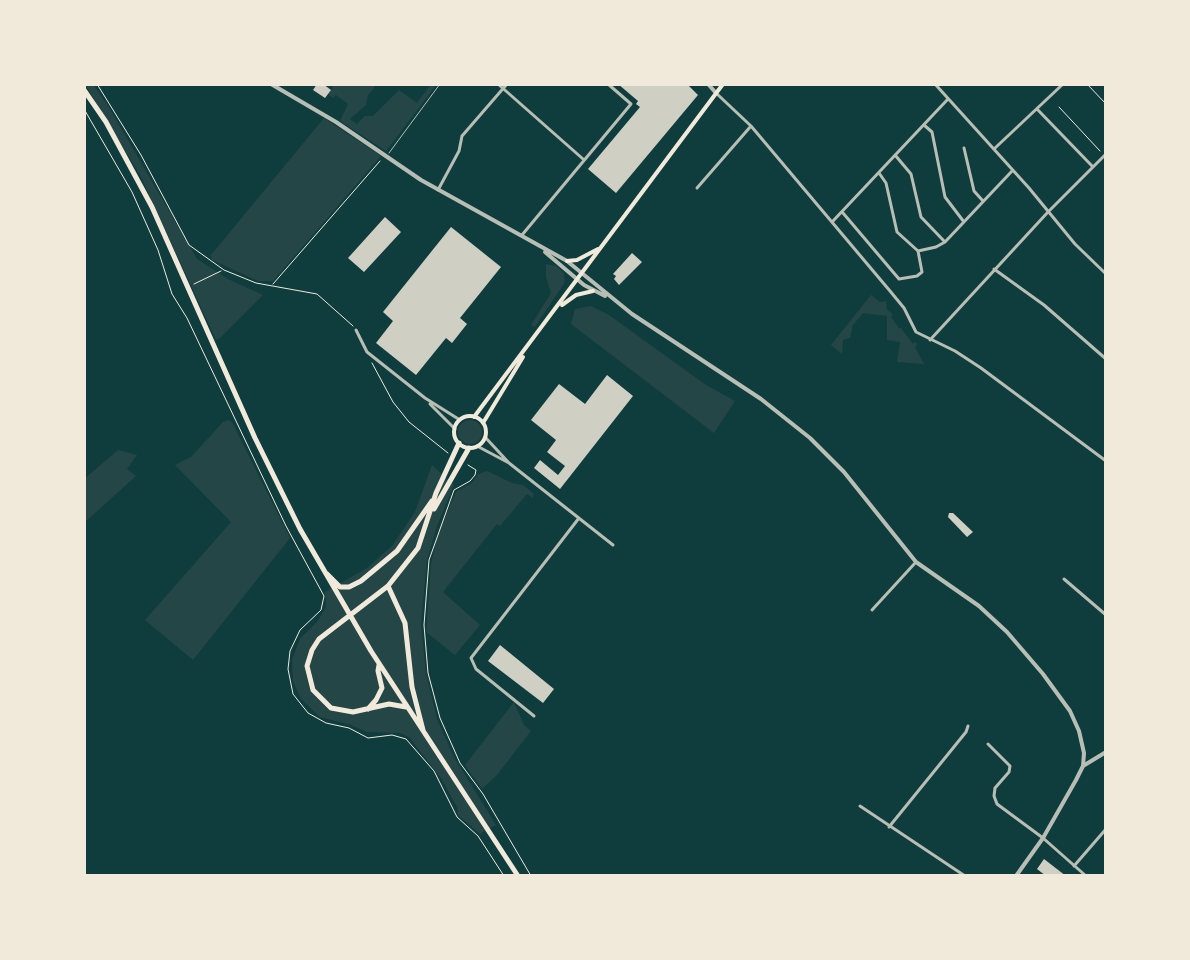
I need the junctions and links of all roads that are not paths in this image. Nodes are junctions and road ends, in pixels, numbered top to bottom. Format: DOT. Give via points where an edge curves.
graph roads {
  1 [pos="271,84"];
  2 [pos="440,84"];
  3 [pos="498,84"];
  4 [pos="507,84"];
  5 [pos="608,84"];
  6 [pos="708,84"];
  7 [pos="723,84"];
  8 [pos="935,84"];
  9 [pos="1063,84"];
  10 [pos="503,89"];
  11 [pos="84,90"];
  12 [pos="716,93"];
  13 [pos="948,99"];
  14 [pos="1036,109"];
  15 [pos="924,125"];
  16 [pos="751,126"];
  17 [pos="964,148"];
  18 [pos="994,149"];
  19 [pos="895,155"];
  20 [pos="1105,155"];
  21 [pos="386,156"];
  22 [pos="583,159"];
  23 [pos="1093,167"];
  24 [pos="1013,170"];
  25 [pos="879,173"];
  26 [pos="697,188"];
  27 [pos="438,190"];
  28 [pos="983,201"];
  29 [pos="1048,212"];
  30 [pos="843,213"];
  31 [pos="831,222"];
  32 [pos="964,222"];
  33 [pos="522,235"];
  34 [pos="945,242"];
  35 [pos="538,246"];
  36 [pos="600,248"];
  37 [pos="918,251"];
  38 [pos="567,261"];
  39 [pos="994,269"];
  40 [pos="582,273"];
  41 [pos="1106,274"];
  42 [pos="578,279"];
  43 [pos="593,291"];
  44 [pos="611,299"];
  45 [pos="557,309"];
  46 [pos="356,330"];
  47 [pos="929,340"];
  48 [pos="526,351"];
  49 [pos="1106,359"];
  50 [pos="425,398"];
  51 [pos="474,417"];
  52 [pos="460,420"];
  53 [pos="483,423"];
  54 [pos="455,429"];
  55 [pos="485,437"];
  56 [pos="459,443"];
  57 [pos="477,446"];
  58 [pos="469,448"];
  59 [pos="1106,461"];
  60 [pos="509,463"];
  61 [pos="436,493"];
  62 [pos="431,513"];
  63 [pos="579,518"];
  64 [pos="613,545"];
  65 [pos="916,562"];
  66 [pos="324,572"];
  67 [pos="1064,579"];
  68 [pos="388,586"];
  69 [pos="872,610"];
  70 [pos="1106,615"];
  71 [pos="379,665"];
  72 [pos="406,707"];
  73 [pos="367,709"];
  74 [pos="534,716"];
  75 [pos="968,726"];
  76 [pos="425,735"];
  77 [pos="988,744"];
  78 [pos="1106,752"];
  79 [pos="1083,766"];
  80 [pos="860,806"];
  81 [pos="889,827"];
  82 [pos="1106,829"];
  83 [pos="1043,838"];
  84 [pos="1074,866"];
  85 [pos="518,876"];
  86 [pos="965,876"];
  87 [pos="1016,876"];
  88 [pos="1086,876"];
  1 -- 21 [label="street"];
  2 -- 21 [label="lane"];
  3 -- 10 [label="street"];
  4 -- 10 [label="street"];
  5 -- 22 [label="street" via="631,104"];
  6 -- 12 [label="street"];
  7 -- 12 [label="main road"];
  8 -- 13 [label="street"];
  9 -- 14 [label="street"];
  10 -- 22 [label="street"];
  10 -- 27 [label="street" via="462,136"];
  11 -- 66 [label="main road" via="152,207 275,479"];
  12 -- 16 [label="street"];
  12 -- 36 [label="main road"];
  13 -- 15 [label="street"];
  13 -- 18 [label="street"];
  14 -- 18 [label="street"];
  14 -- 23 [label="street"];
  15 -- 19 [label="street"];
  15 -- 32 [label="street" via="932,132 945,197"];
  16 -- 26 [label="street"];
  16 -- 31 [label="street"];
  17 -- 28 [label="street" via="974,191"];
  18 -- 24 [label="street"];
  19 -- 25 [label="street"];
  19 -- 34 [label="street" via="911,174 921,217"];
  20 -- 23 [label="street"];
  21 -- 27 [label="street"];
  22 -- 33 [label="street"];
  23 -- 29 [label="street"];
  24 -- 28 [label="street"];
  24 -- 29 [label="street"];
  25 -- 30 [label="street"];
  25 -- 37 [label="street" via="897,232"];
  27 -- 33 [label="street"];
  28 -- 32 [label="street"];
  29 -- 39 [label="street"];
  29 -- 41 [label="street"];
  30 -- 31 [label="street"];
  30 -- 37 [label="street" via="899,279 921,275"];
  31 -- 47 [label="street" via="904,308 916,332"];
  32 -- 34 [label="street"];
  33 -- 35 [label="street"];
  34 -- 37 [label="street"];
  35 -- 38 [label="street"];
  35 -- 42 [label="street"];
  36 -- 38 [label="main road"];
  36 -- 40 [label="main road"];
  38 -- 40 [label="street"];
  39 -- 47 [label="street"];
  39 -- 49 [label="street"];
  40 -- 42 [label="main road"];
  40 -- 44 [label="street"];
  42 -- 43 [label="street"];
  42 -- 45 [label="main road"];
  43 -- 44 [label="street"];
  43 -- 45 [label="main road" via="576,295"];
  44 -- 65 [label="street" via="798,428 844,472"];
  45 -- 48 [label="main road"];
  46 -- 50 [label="street" via="367,352"];
  47 -- 59 [label="street" via="981,368"];
  48 -- 51 [label="main road"];
  48 -- 53 [label="main road"];
  50 -- 52 [label="street"];
  50 -- 54 [label="street"];
  51 -- 52 [label="main road"];
  51 -- 53 [label="main road"];
  52 -- 54 [label="main road"];
  53 -- 55 [label="main road"];
  54 -- 56 [label="main road"];
  55 -- 57 [label="main road"];
  55 -- 60 [label="street"];
  56 -- 58 [label="main road"];
  56 -- 61 [label="main road"];
  57 -- 58 [label="main road"];
  57 -- 60 [label="street"];
  58 -- 62 [label="main road"];
  60 -- 63 [label="street"];
  61 -- 62 [label="main road"];
  61 -- 66 [label="main road" via="397,551 361,581 340,587"];
  62 -- 68 [label="main road" via="418,548"];
  63 -- 64 [label="street"];
  63 -- 74 [label="street" via="472,655 476,669"];
  65 -- 69 [label="street"];
  65 -- 79 [label="street" via="982,609 1043,674 1075,721"];
  66 -- 71 [label="main road"];
  67 -- 70 [label="street"];
  68 -- 73 [label="main road" via="319,639 307,666 309,683 331,708"];
  68 -- 76 [label="main road" via="405,623 412,687"];
  71 -- 72 [label="main road"];
  71 -- 73 [label="main road" via="382,688"];
  72 -- 73 [label="main road"];
  72 -- 76 [label="main road"];
  75 -- 81 [label="street"];
  76 -- 85 [label="main road"];
  77 -- 83 [label="street" via="1010,766 995,788 997,804"];
  78 -- 79 [label="street"];
  79 -- 83 [label="street"];
  80 -- 81 [label="street"];
  81 -- 86 [label="street"];
  82 -- 84 [label="street"];
  83 -- 84 [label="street"];
  83 -- 87 [label="street"];
  84 -- 88 [label="street"];
}
